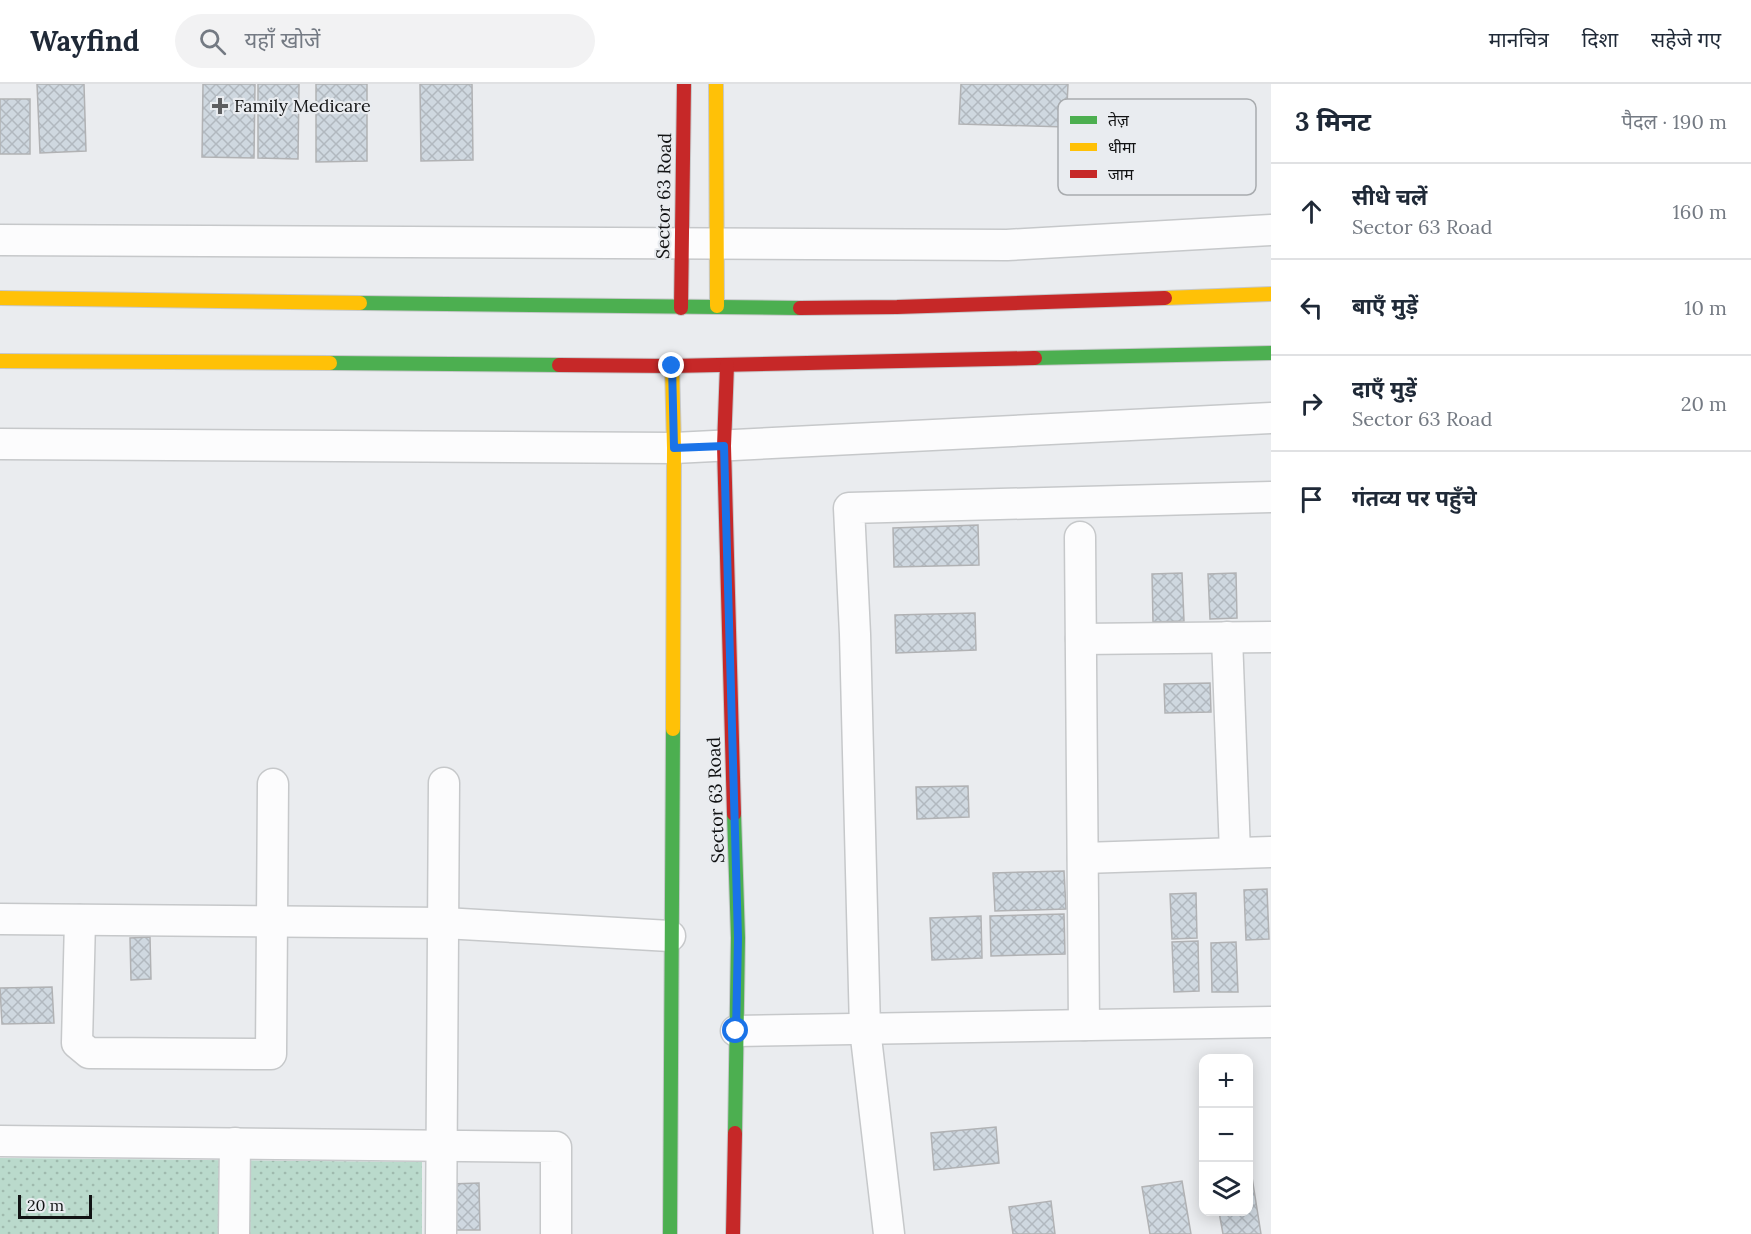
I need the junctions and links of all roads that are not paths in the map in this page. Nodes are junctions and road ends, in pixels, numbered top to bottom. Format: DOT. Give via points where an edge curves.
graph roads {
  1 [pos="684,84"];
  2 [pos="716,84"];
  3 [pos="1271,230"];
  4 [pos="0,240"];
  5 [pos="681,243"];
  6 [pos="716,244"];
  7 [pos="1271,294"];
  8 [pos="0,298"];
  9 [pos="717,306"];
  10 [pos="681,308"];
  11 [pos="1271,353"];
  12 [pos="0,361"];
  13 [pos="727,365"];
  14 [pos="672,366"];
  15 [pos="1271,418"];
  16 [pos="0,444"];
  17 [pos="724,446"];
  18 [pos="674,448"];
  19 [pos="1271,497"];
  20 [pos="1080,537"];
  21 [pos="1227,637"];
  22 [pos="1271,637"];
  23 [pos="1081,639"];
  24 [pos="444,783"];
  25 [pos="273,784"];
  26 [pos="1271,852"];
  27 [pos="1235,853"];
  28 [pos="1083,858"];
  29 [pos="0,919"];
  30 [pos="80,920"];
  31 [pos="273,922"];
  32 [pos="444,923"];
  33 [pos="670,936"];
  34 [pos="1271,1022"];
  35 [pos="1084,1025"];
  36 [pos="865,1029"];
  37 [pos="736,1031"];
  38 [pos="0,1141"];
  39 [pos="235,1143"];
  40 [pos="442,1144"];
  41 [pos="234,1234"];
  42 [pos="441,1234"];
  43 [pos="556,1234"];
  44 [pos="670,1234"];
  45 [pos="733,1234"];
  46 [pos="889,1234"];
  1 -- 5 [label="street, Sector 63 Road"];
  2 -- 6 [label="street"];
  3 -- 6 [label="street" via="1007,246"];
  4 -- 5 [label="street"];
  5 -- 6 [label="street"];
  5 -- 10 [label="street, Sector 63 Road"];
  6 -- 9 [label="street"];
  7 -- 9 [label="street" via="897,307"];
  8 -- 10 [label="street"];
  9 -- 10 [label="street"];
  11 -- 13 [label="street"];
  12 -- 14 [label="street"];
  13 -- 14 [label="street"];
  13 -- 17 [label="street, Sector 63 Road"];
  14 -- 18 [label="street"];
  15 -- 17 [label="street"];
  16 -- 18 [label="street"];
  17 -- 18 [label="street"];
  17 -- 37 [label="street, Sector 63 Road" via="738,938"];
  18 -- 33 [label="street"];
  19 -- 36 [label="street" via="849,508"];
  20 -- 23 [label="street"];
  21 -- 22 [label="street"];
  21 -- 23 [label="street"];
  21 -- 27 [label="street"];
  23 -- 28 [label="street"];
  24 -- 32 [label="street"];
  25 -- 31 [label="street"];
  26 -- 27 [label="street"];
  27 -- 28 [label="street"];
  28 -- 35 [label="street"];
  29 -- 30 [label="street"];
  30 -- 31 [label="street"];
  30 -- 31 [label="street" via="76,1043 89,1053 271,1054"];
  31 -- 32 [label="street"];
  32 -- 33 [label="street"];
  32 -- 40 [label="street"];
  33 -- 44 [label="street"];
  34 -- 35 [label="street"];
  35 -- 36 [label="street"];
  36 -- 37 [label="street"];
  36 -- 46 [label="street"];
  37 -- 45 [label="street, Sector 63 Road"];
  38 -- 39 [label="street"];
  39 -- 40 [label="street"];
  39 -- 41 [label="street"];
  40 -- 42 [label="street"];
  40 -- 43 [label="street" via="556,1147"];
}
